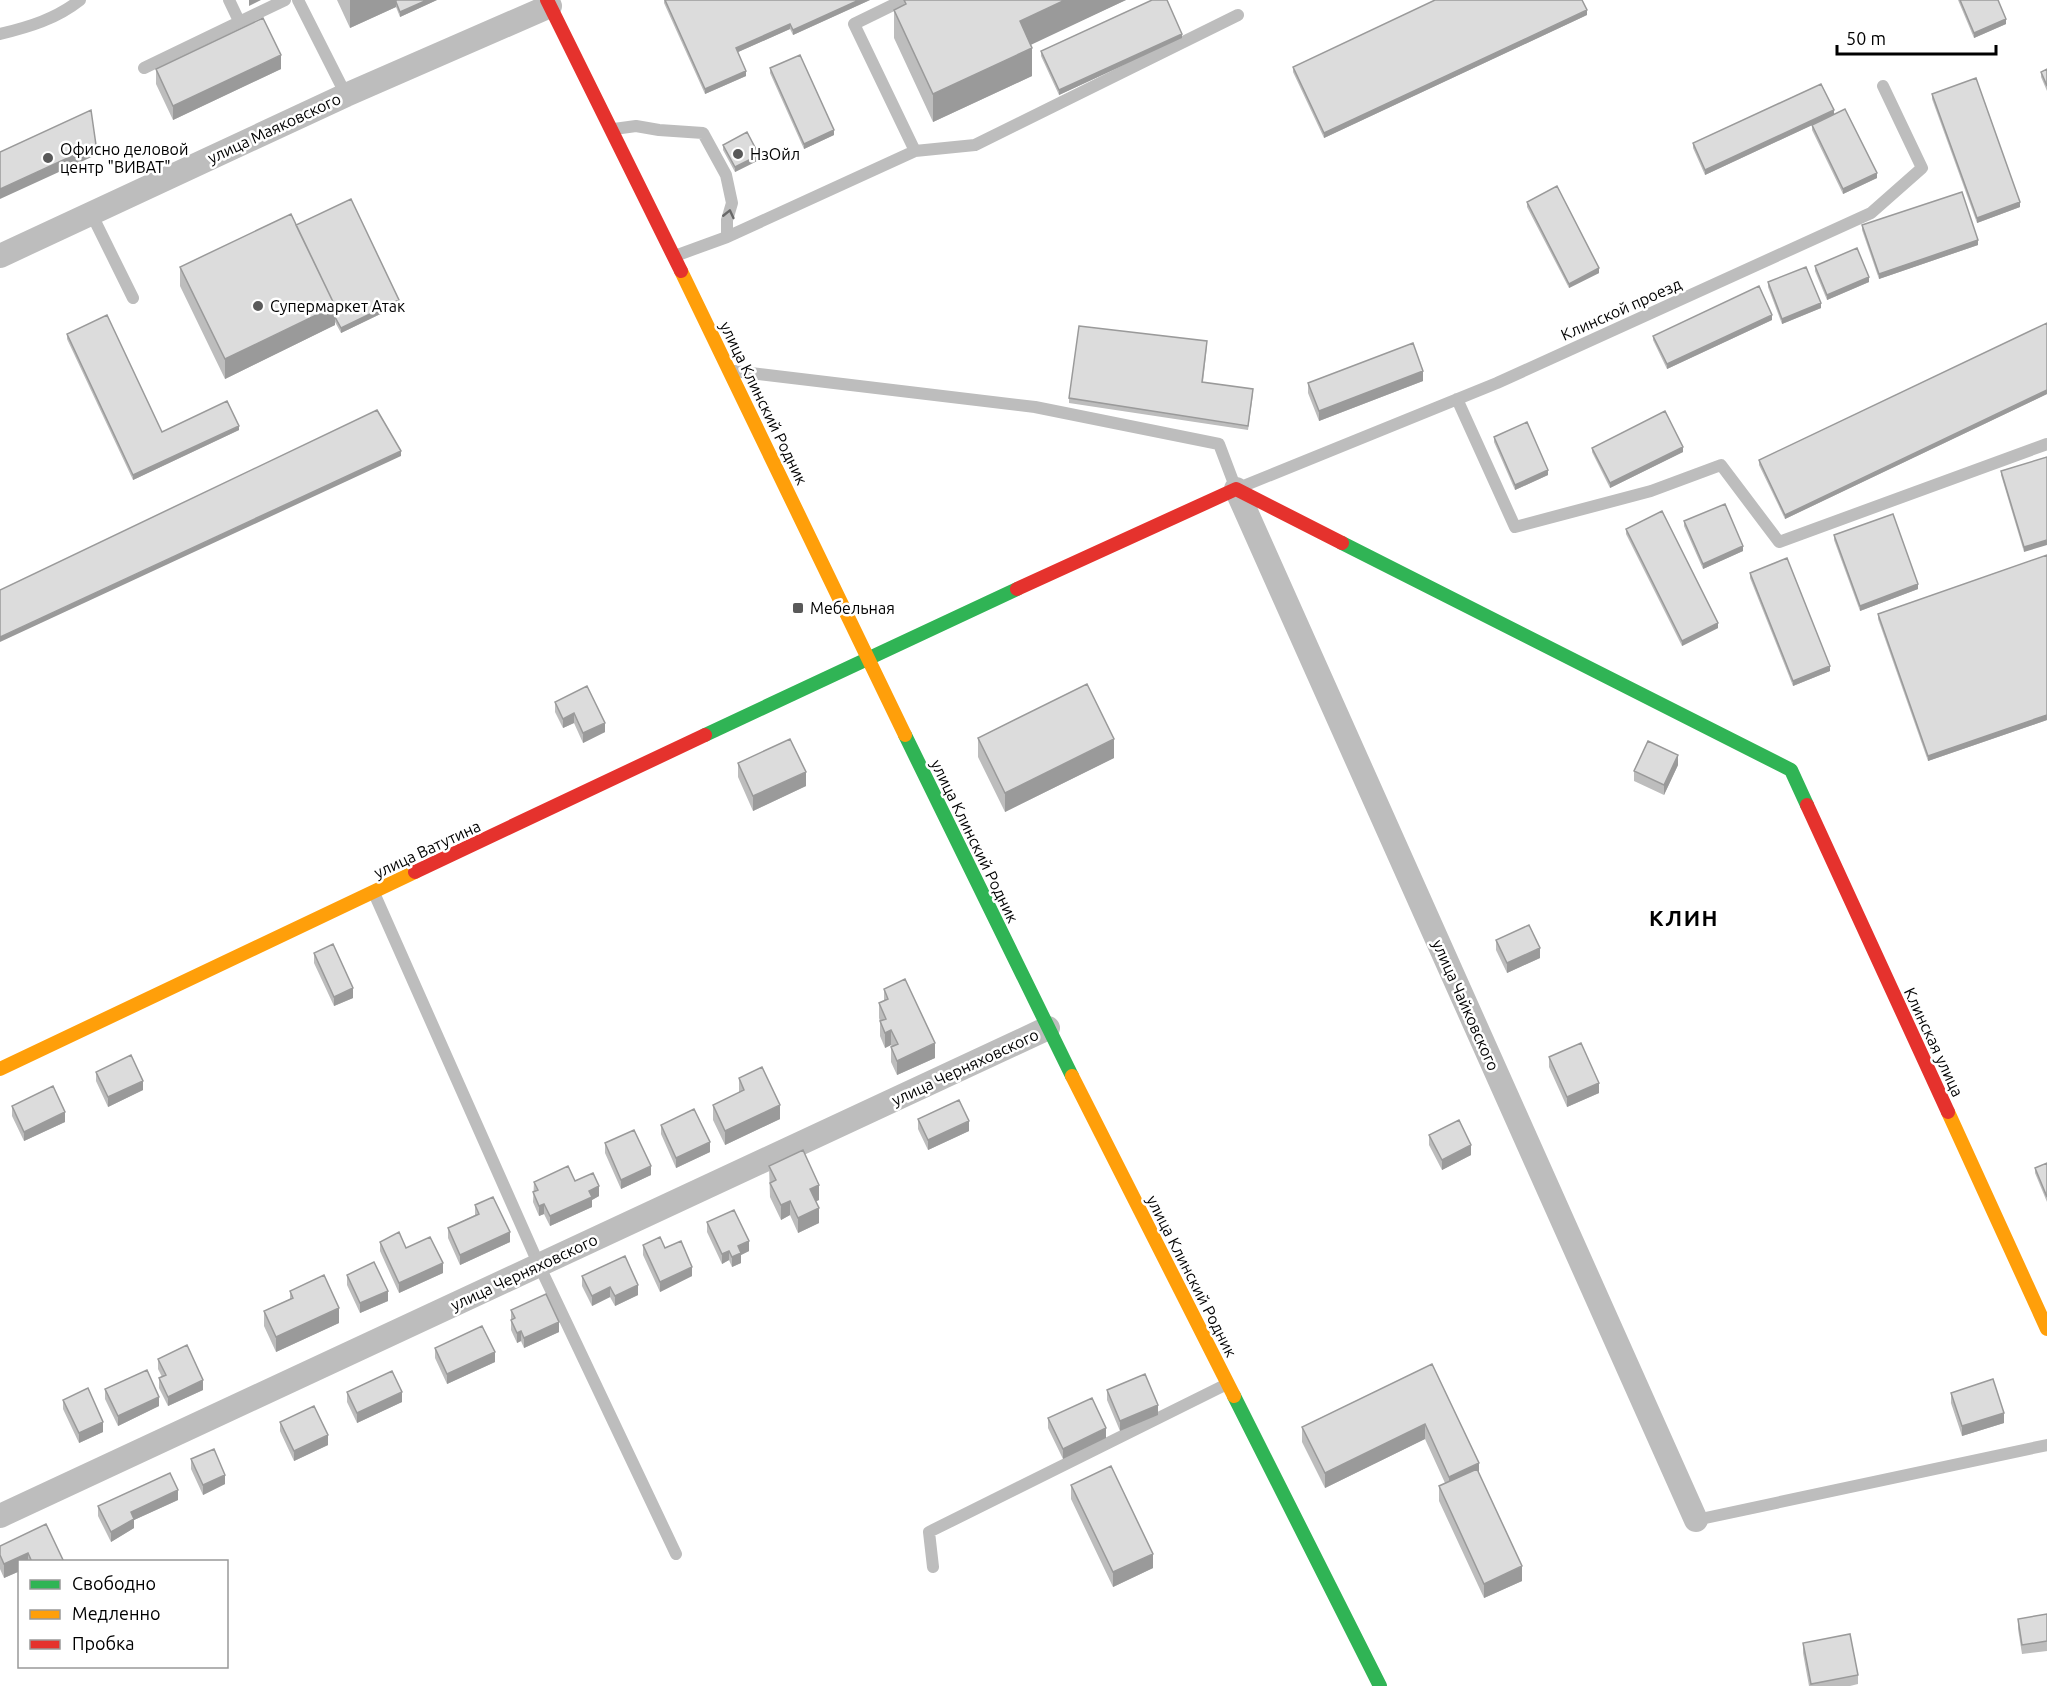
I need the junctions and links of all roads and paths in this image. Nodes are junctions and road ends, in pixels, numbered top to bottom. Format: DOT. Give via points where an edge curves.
graph roads {
  1 [pos="80,0"];
  2 [pos="229,0"];
  3 [pos="285,0"];
  4 [pos="298,0"];
  5 [pos="903,0"];
  6 [pos="553,2"];
  7 [pos="1238,15"];
  8 [pos="239,21"];
  9 [pos="0,34"];
  10 [pos="144,68"];
  11 [pos="1883,86"];
  12 [pos="346,95"];
  13 [pos="612,129"];
  14 [pos="915,151"];
  15 [pos="91,213"];
  16 [pos="727,237"];
  17 [pos="0,256"];
  18 [pos="674,256"];
  19 [pos="133,298"];
  20 [pos="730,370"];
  21 [pos="1458,399"];
  22 [pos="2047,444"];
  23 [pos="1236,489"];
  24 [pos="867,658"];
  25 [pos="373,892"];
  26 [pos="1048,1028"];
  27 [pos="0,1069"];
  28 [pos="539,1265"];
  29 [pos="2047,1329"];
  30 [pos="1228,1384"];
  31 [pos="2047,1445"];
  32 [pos="0,1516"];
  33 [pos="1696,1521"];
  34 [pos="676,1554"];
  35 [pos="933,1567"];
  36 [pos="1380,1686"];
  1 -- 9 [label="lane" via="65,12"];
  2 -- 8 [label="lane"];
  3 -- 8 [label="lane"];
  4 -- 12 [label="lane"];
  5 -- 14 [label="lane" via="854,24"];
  6 -- 12 [label="street, улица Маяковского"];
  6 -- 13 [label="street, улица Клинский Родник"];
  7 -- 14 [label="lane" via="975,145"];
  8 -- 10 [label="lane"];
  11 -- 21 [label="lane, Клинской проезд" via="1922,168 1871,213"];
  12 -- 15 [label="street, улица Маяковского"];
  16 -- 13 [label="lane, one-way" via="732,203 726,175 703,133 636,126"];
  13 -- 18 [label="street, улица Клинский Родник"];
  14 -- 16 [label="lane"];
  15 -- 17 [label="street, улица Маяковского"];
  15 -- 19 [label="lane"];
  16 -- 18 [label="lane"];
  18 -- 20 [label="street, улица Клинский Родник"];
  20 -- 23 [label="lane" via="1035,407 1219,444"];
  20 -- 24 [label="street, улица Клинский Родник"];
  21 -- 22 [label="lane" via="1515,527 1651,491 1721,465 1779,542"];
  21 -- 23 [label="lane, Клинской проезд"];
  23 -- 24 [label="street, улица Ватутина"];
  23 -- 29 [label="street, Клинская улица" via="1791,770"];
  23 -- 33 [label="street, улица Чайковского"];
  24 -- 25 [label="street, улица Ватутина"];
  24 -- 26 [label="street, улица Клинский Родник"];
  25 -- 27 [label="street, улица Ватутина"];
  25 -- 28 [label="lane"];
  26 -- 28 [label="street, улица Черняховского"];
  26 -- 30 [label="street, улица Клинский Родник"];
  28 -- 32 [label="street, улица Черняховского"];
  28 -- 34 [label="lane"];
  30 -- 35 [label="lane" via="929,1532"];
  30 -- 36 [label="street, улица Клинский Родник"];
  31 -- 33 [label="lane"];
}
